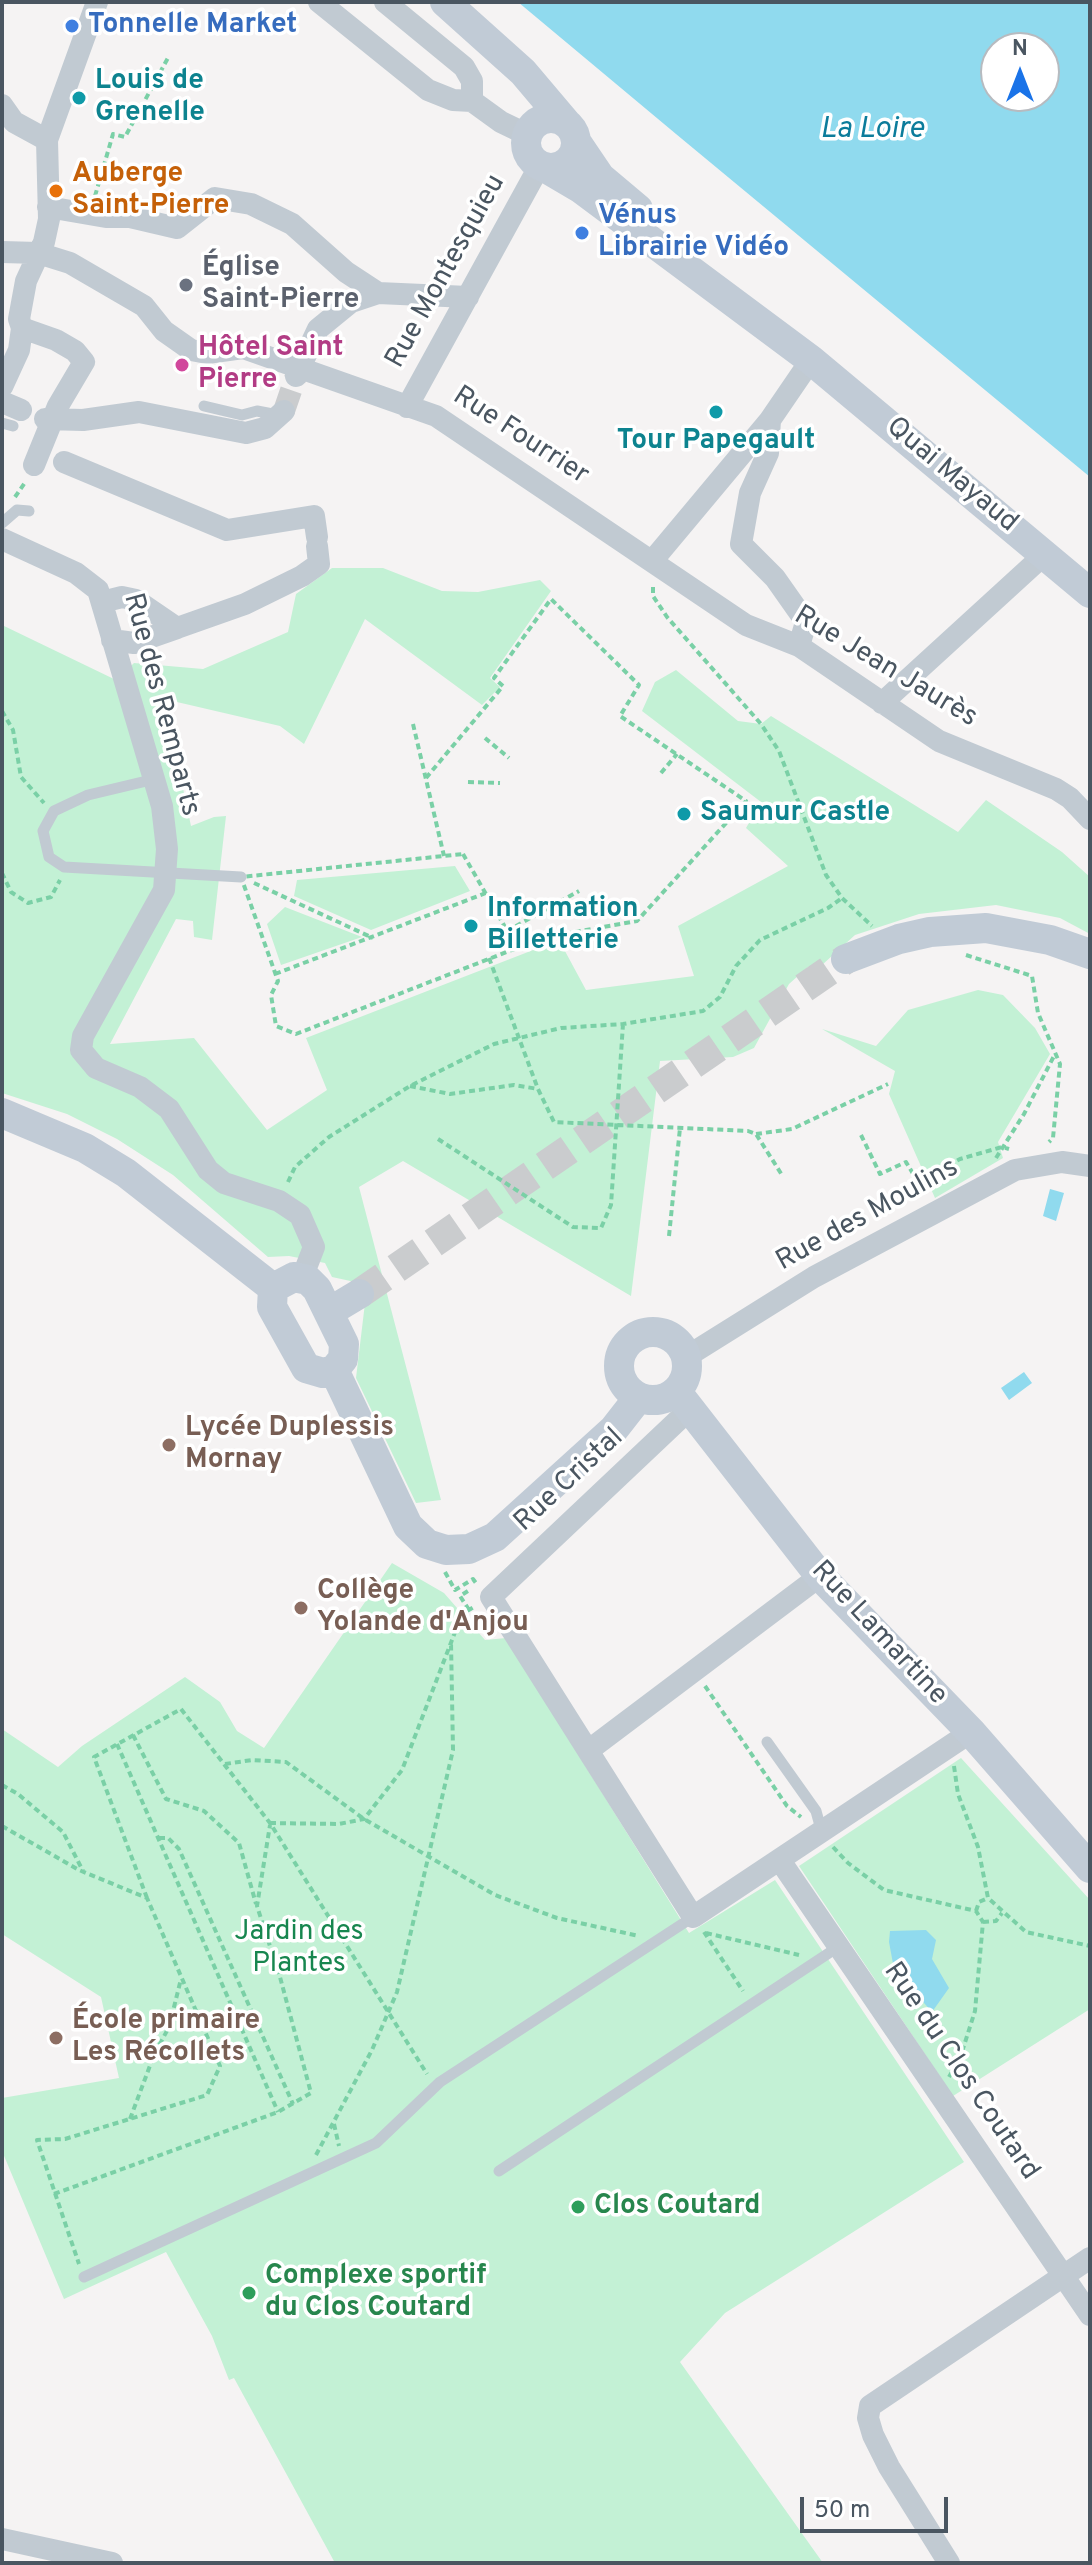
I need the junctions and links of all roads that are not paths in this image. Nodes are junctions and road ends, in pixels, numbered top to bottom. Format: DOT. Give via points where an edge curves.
graph roads {
  1 [pos="97,2"];
  2 [pos="319,2"];
  3 [pos="385,2"];
  4 [pos="445,2"];
  5 [pos="523,72"];
  6 [pos="472,101"];
  7 [pos="2,105"];
  8 [pos="530,131"];
  9 [pos="572,134"];
  10 [pos="47,140"];
  11 [pos="543,166"];
  12 [pos="48,207"];
  13 [pos="2,252"];
  14 [pos="38,253"];
  15 [pos="378,293"];
  16 [pos="468,297"];
  17 [pos="22,328"];
  18 [pos="811,360"];
  19 [pos="298,373"];
  20 [pos="2,387"];
  21 [pos="204,406"];
  22 [pos="407,407"];
  23 [pos="283,414"];
  24 [pos="50,418"];
  25 [pos="770,420"];
  26 [pos="29,511"];
  27 [pos="2,523"];
  28 [pos="2,539"];
  29 [pos="1045,554"];
  30 [pos="658,564"];
  31 [pos="1090,593"];
  32 [pos="102,602"];
  33 [pos="177,628"];
  34 [pos="112,640"];
  35 [pos="799,646"];
  36 [pos="882,703"];
  37 [pos="155,779"];
  38 [pos="1090,819"];
  39 [pos="241,877"];
  40 [pos="1090,954"];
  41 [pos="846,959"];
  42 [pos="2,1113"];
  43 [pos="1090,1166"];
  44 [pos="302,1278"];
  45 [pos="273,1288"];
  46 [pos="359,1294"];
  47 [pos="329,1312"];
  48 [pos="686,1357"];
  49 [pos="334,1370"];
  50 [pos="639,1397"];
  51 [pos="684,1399"];
  52 [pos="820,1576"];
  53 [pos="971,1732"];
  54 [pos="767,1742"];
  55 [pos="589,1750"];
  56 [pos="822,1834"];
  57 [pos="781,1862"];
  58 [pos="1090,1868"];
  59 [pos="698,1925"];
  60 [pos="829,1953"];
  61 [pos="499,2171"];
  62 [pos="1090,2258"];
  63 [pos="84,2277"];
  64 [pos="1064,2277"];
  65 [pos="1090,2315"];
  66 [pos="2,2539"];
  67 [pos="112,2563"];
  68 [pos="949,2563"];
  1 -- 10 [label="street"];
  2 -- 6 [label="street" via="428,90"];
  3 -- 6 [label="street" via="464,67 472,81"];
  4 -- 5 [label="street, Quai Mayaud"];
  5 -- 8 [label="street"];
  5 -- 9 [label="street, Quai Mayaud"];
  6 -- 8 [label="street"];
  7 -- 10 [label="street" via="14,122"];
  8 -- 9 [label="street" via="546,119"];
  8 -- 11 [label="street" via="527,149"];
  9 -- 11 [label="street" via="567,163"];
  9 -- 18 [label="street, Quai Mayaud" via="600,177"];
  10 -- 12 [label="street"];
  11 -- 16 [label="street, Rue Montesquieu"];
  11 -- 18 [label="street, Quai Mayaud"];
  12 -- 14 [label="street"];
  12 -- 15 [label="street" via="177,228 215,198 251,204 292,224"];
  13 -- 14 [label="street, Rue Fourrier"];
  14 -- 17 [label="street" via="22,298"];
  14 -- 19 [label="street, Rue Fourrier" via="70,263 144,306 164,331 191,350 243,348"];
  15 -- 16 [label="street"];
  15 -- 19 [label="street" via="351,302 318,329"];
  16 -- 22 [label="street, Rue Montesquieu"];
  17 -- 20 [label="street" via="19,350"];
  17 -- 24 [label="street" via="56,340 84,362"];
  18 -- 25 [label="street"];
  18 -- 29 [label="street, Quai Mayaud"];
  19 -- 22 [label="street, Rue Fourrier"];
  21 -- 23 [label="lane" via="242,415"];
  22 -- 30 [label="street, Rue Fourrier" via="436,416 490,449"];
  23 -- 24 [label="street" via="265,428 246,433 139,412 83,420"];
  24 -- 33 [label="street" via="47,458 227,530 314,516 319,564 245,604"];
  25 -- 30 [label="street"];
  25 -- 35 [label="street" via="768,453 750,493 741,544 775,578 806,622"];
  26 -- 27 [label="lane" via="17,510"];
  28 -- 32 [label="street, Rue des Remparts" via="65,561 88,580"];
  29 -- 31 [label="street, Quai Mayaud"];
  29 -- 36 [label="street"];
  30 -- 35 [label="street, Rue Jean Jaurès" via="746,625"];
  32 -- 33 [label="street" via="136,600"];
  32 -- 34 [label="street, Rue des Remparts"];
  33 -- 34 [label="street" via="134,643"];
  34 -- 37 [label="street, Rue des Remparts"];
  35 -- 36 [label="street, Rue Jean Jaurès"];
  36 -- 38 [label="street, Rue Jean Jaurès" via="939,741 1056,789"];
  37 -- 39 [label="lane" via="88,795 54,811 43,841 49,857 64,867"];
  37 -- 44 [label="street, Rue des Remparts" via="167,849 164,890 83,1036 81,1050 96,1068 140,1087 169,1109 208,1170 224,1183 279,1201 300,1215 314,1247"];
  40 -- 41 [label="street" via="986,928 930,932"];
  42 -- 45 [label="street" via="85,1148 126,1173"];
  43 -- 48 [label="street, Rue des Moulins" via="1027,1165 996,1179 814,1277"];
  44 -- 45 [label="street" via="286,1279"];
  44 -- 47 [label="street" via="313,1284"];
  45 -- 49 [label="street" via="272,1307 301,1363 312,1372"];
  46 -- 47 [label="street"];
  47 -- 49 [label="street" via="345,1353"];
  48 -- 50 [label="street" via="665,1334 649,1332 628,1342 619,1373"];
  48 -- 51 [label="street"];
  49 -- 50 [label="street" via="408,1526 427,1544 446,1550 469,1549 495,1537 614,1429"];
  50 -- 51 [label="street"];
  51 -- 52 [label="street, Rue Lamartine"];
  51 -- 55 [label="street, Rue Cristal" via="491,1597"];
  52 -- 53 [label="street, Rue Lamartine"];
  52 -- 55 [label="street"];
  53 -- 56 [label="street"];
  53 -- 58 [label="street, Rue Lamartine"];
  54 -- 56 [label="lane" via="816,1811"];
  55 -- 59 [label="street"];
  56 -- 57 [label="street"];
  57 -- 59 [label="street"];
  57 -- 60 [label="street, Rue du Clos Coutard"];
  59 -- 63 [label="lane" via="657,1940 435,2087 376,2143"];
  60 -- 61 [label="lane"];
  60 -- 64 [label="street, Rue du Clos Coutard" via="934,2087"];
  62 -- 64 [label="street"];
  64 -- 65 [label="street, Rue du Clos Coutard"];
  64 -- 68 [label="street" via="870,2406 873,2435 889,2467"];
  66 -- 67 [label="street"];
}
